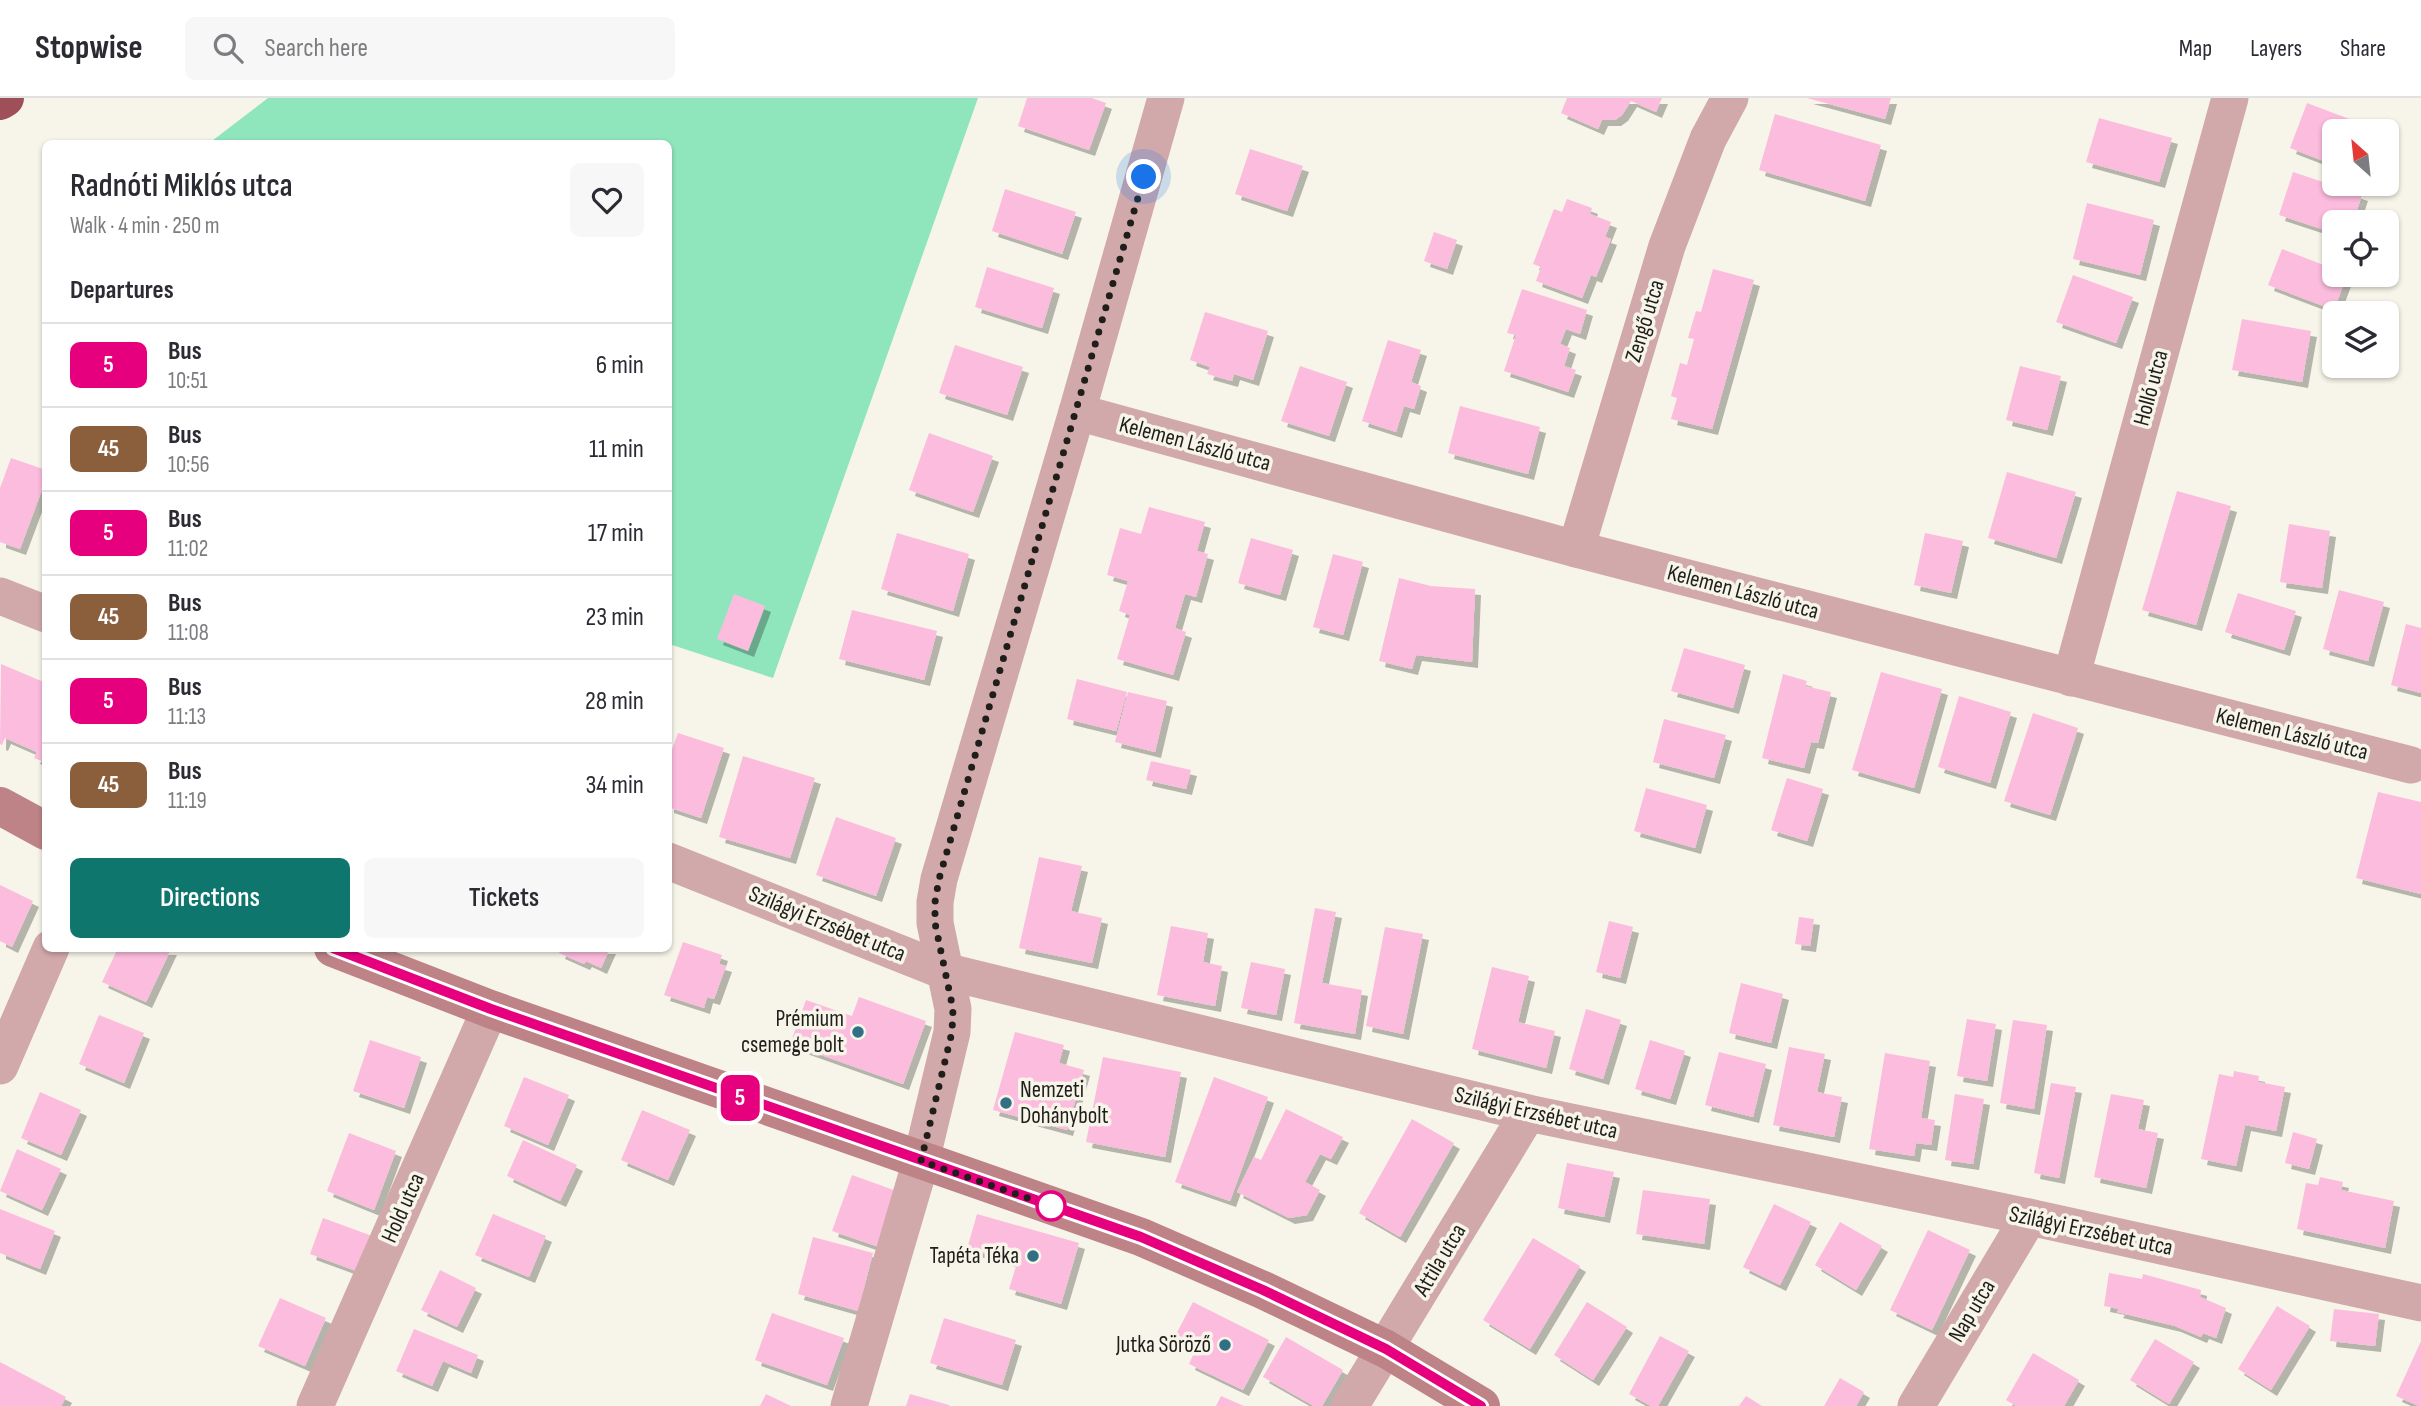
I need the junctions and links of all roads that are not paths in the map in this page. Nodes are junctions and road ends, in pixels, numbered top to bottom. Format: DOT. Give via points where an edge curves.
graph roads {
  1 [pos="5,98"];
  2 [pos="1166,98"];
  3 [pos="1730,98"];
  4 [pos="2230,98"];
  5 [pos="0,101"];
  6 [pos="1077,412"];
  7 [pos="1576,549"];
  8 [pos="0,596"];
  9 [pos="42,612"];
  10 [pos="2071,677"];
  11 [pos="2411,765"];
  12 [pos="0,806"];
  13 [pos="42,829"];
  14 [pos="672,863"];
  15 [pos="49,952"];
  16 [pos="343,952"];
  17 [pos="944,971"];
  18 [pos="491,1009"];
  19 [pos="0,1066"];
  20 [pos="1528,1113"];
  21 [pos="921,1161"];
  22 [pos="2029,1217"];
  23 [pos="2421,1303"];
  24 [pos="1386,1349"];
  25 [pos="314,1406"];
  26 [pos="849,1406"];
  27 [pos="1350,1406"];
  28 [pos="1481,1406"];
  29 [pos="1916,1406"];
  1 -- 5 [label="highway"];
  2 -- 6 [label="street"];
  3 -- 7 [label="street, Zengő utca" via="1708,139 1667,246"];
  4 -- 10 [label="street, Holló utca"];
  6 -- 7 [label="street, Kelemen László utca"];
  6 -- 17 [label="street" via="939,879 935,923"];
  7 -- 10 [label="street, Kelemen László utca"];
  8 -- 9 [label="street"];
  10 -- 11 [label="street, Kelemen László utca"];
  12 -- 13 [label="street"];
  14 -- 17 [label="street, Szilágyi Erzsébet utca"];
  15 -- 19 [label="street"];
  16 -- 18 [label="street"];
  17 -- 20 [label="street, Szilágyi Erzsébet utca"];
  17 -- 21 [label="street" via="953,1009 952,1032"];
  18 -- 21 [label="street"];
  18 -- 25 [label="street, Hold utca"];
  20 -- 22 [label="street, Szilágyi Erzsébet utca"];
  20 -- 24 [label="street, Attila utca"];
  21 -- 24 [label="street" via="1141,1237"];
  21 -- 26 [label="street"];
  22 -- 23 [label="street, Szilágyi Erzsébet utca"];
  22 -- 29 [label="street, Nap utca"];
  24 -- 27 [label="street, Attila utca"];
  24 -- 28 [label="street"];
}
